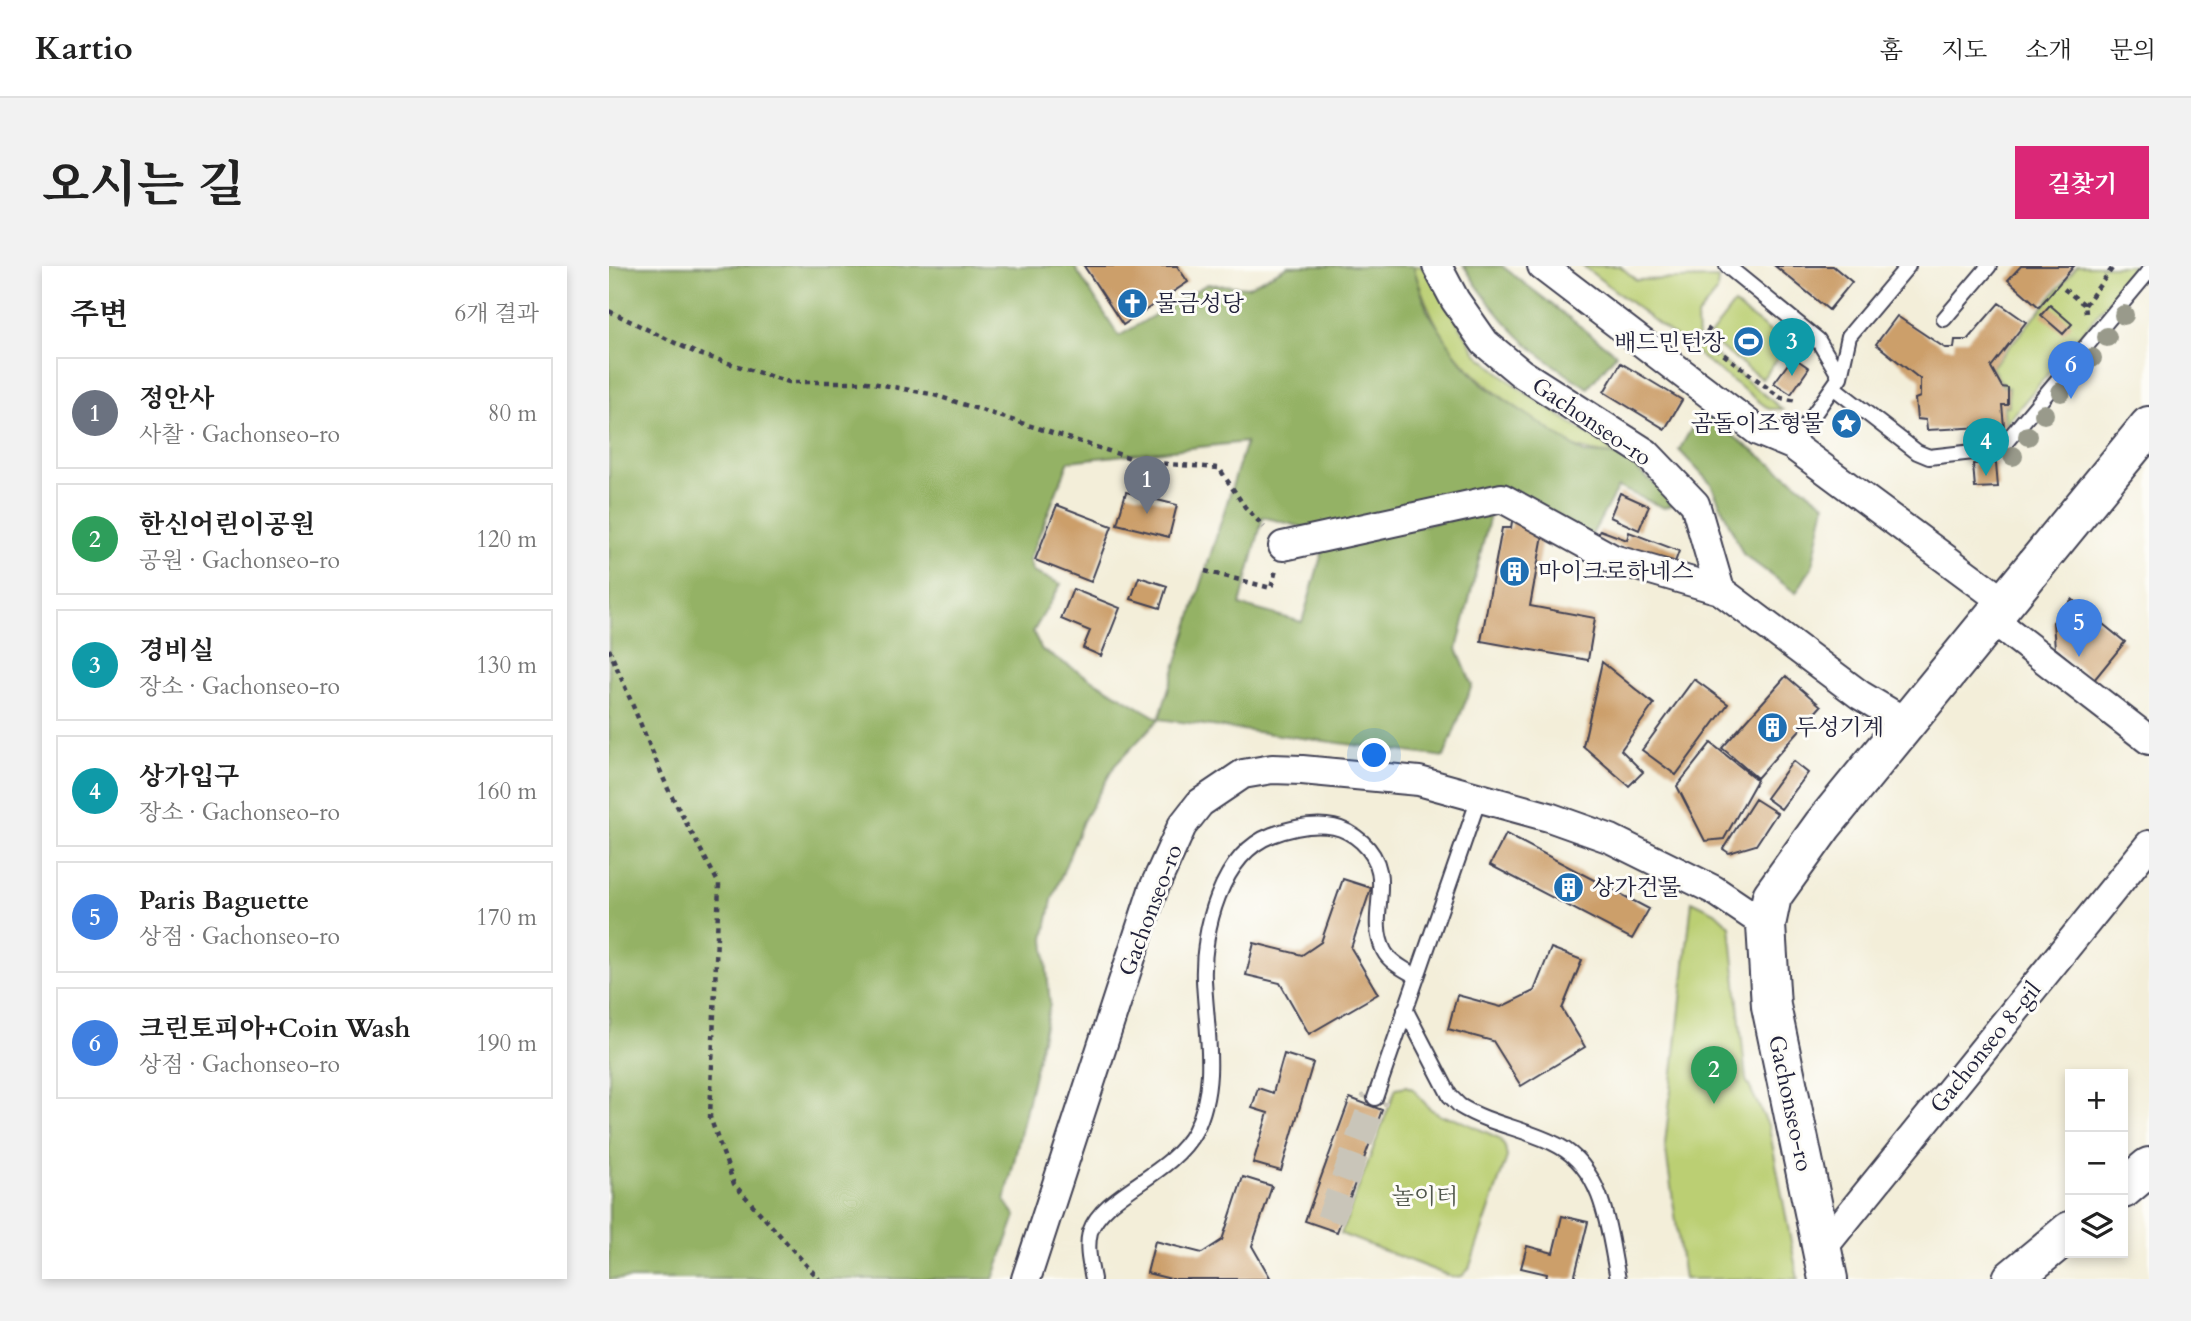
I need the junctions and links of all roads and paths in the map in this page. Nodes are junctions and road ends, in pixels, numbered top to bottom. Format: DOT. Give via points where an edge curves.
graph roads {
  1 [pos="1437,266"];
  2 [pos="1542,266"];
  3 [pos="1727,266"];
  4 [pos="1908,266"];
  5 [pos="2114,266"];
  6 [pos="1982,268"];
  7 [pos="2149,271"];
  8 [pos="2064,289"];
  9 [pos="2085,305"];
  10 [pos="609,311"];
  11 [pos="1944,319"];
  12 [pos="1710,328"];
  13 [pos="2090,343"];
  14 [pos="1837,382"];
  15 [pos="1815,412"];
  16 [pos="2149,426"];
  17 [pos="1792,445"];
  18 [pos="1283,546"];
  19 [pos="1205,571"];
  20 [pos="1720,590"];
  21 [pos="1998,610"];
  22 [pos="609,649"];
  23 [pos="1907,723"];
  24 [pos="2149,740"];
  25 [pos="1479,798"];
  26 [pos="2149,845"];
  27 [pos="1766,925"];
  28 [pos="1417,977"];
  29 [pos="1405,1009"];
  30 [pos="1375,1098"];
  31 [pos="2149,1167"];
  32 [pos="2128,1185"];
  33 [pos="2065,1236"];
  34 [pos="1825,1264"];
  35 [pos="1026,1274"];
  36 [pos="2029,1274"];
  37 [pos="818,1279"];
  38 [pos="1093,1279"];
  39 [pos="1618,1279"];
  1 -- 20 [label="street, Gachonseo-ro" via="1485,343 1521,373 1646,453 1695,504"];
  2 -- 17 [label="street" via="1758,431"];
  3 -- 14 [label="lane" via="1818,340"];
  4 -- 14 [label="lane" via="1849,336"];
  5 -- 9 [label="path"];
  6 -- 11 [label="lane"];
  7 -- 13 [label="lane"];
  8 -- 9 [label="path"];
  9 -- 13 [label="path"];
  10 -- 18 [label="path" via="696,353 789,382 867,382 931,394 1143,463 1219,468 1245,508"];
  12 -- 15 [label="path" via="1702,338 1781,398 1800,401"];
  13 -- 14 [label="lane" via="2012,438 2000,449 1985,453 1930,457 1917,452"];
  14 -- 15 [label="lane"];
  15 -- 17 [label="lane"];
  16 -- 21 [label="street, Gachonseo-ro"];
  17 -- 21 [label="street"];
  18 -- 19 [label="path" via="1271,588"];
  18 -- 20 [label="street" via="1502,498 1613,559"];
  20 -- 23 [label="street" via="1860,695"];
  21 -- 23 [label="street, Gachonseo-ro"];
  21 -- 24 [label="street"];
  22 -- 37 [label="path" via="668,789 719,884 710,1117 734,1184"];
  23 -- 27 [label="street, Gachonseo-ro" via="1777,888"];
  25 -- 27 [label="street, Gachonseo-ro" via="1611,839 1714,890"];
  25 -- 28 [label="lane"];
  25 -- 35 [label="street, Gachonseo-ro" via="1419,781 1272,769 1243,774 1201,803 1182,826 1153,890"];
  26 -- 34 [label="street, Gachonseo 8-gil"];
  27 -- 34 [label="street, Gachonseo-ro" via="1771,1006"];
  28 -- 29 [label="lane"];
  28 -- 38 [label="lane" via="1385,952 1378,931 1380,869 1360,840 1336,827 1308,826 1263,838 1249,849 1221,891 1206,947 1208,1080 1196,1129 1171,1163 1099,1217 1088,1247"];
  29 -- 30 [label="lane"];
  29 -- 39 [label="lane" via="1450,1096 1460,1106 1561,1147 1582,1167 1601,1198"];
  31 -- 32 [label="street"];
  33 -- 36 [label="street"];
}
